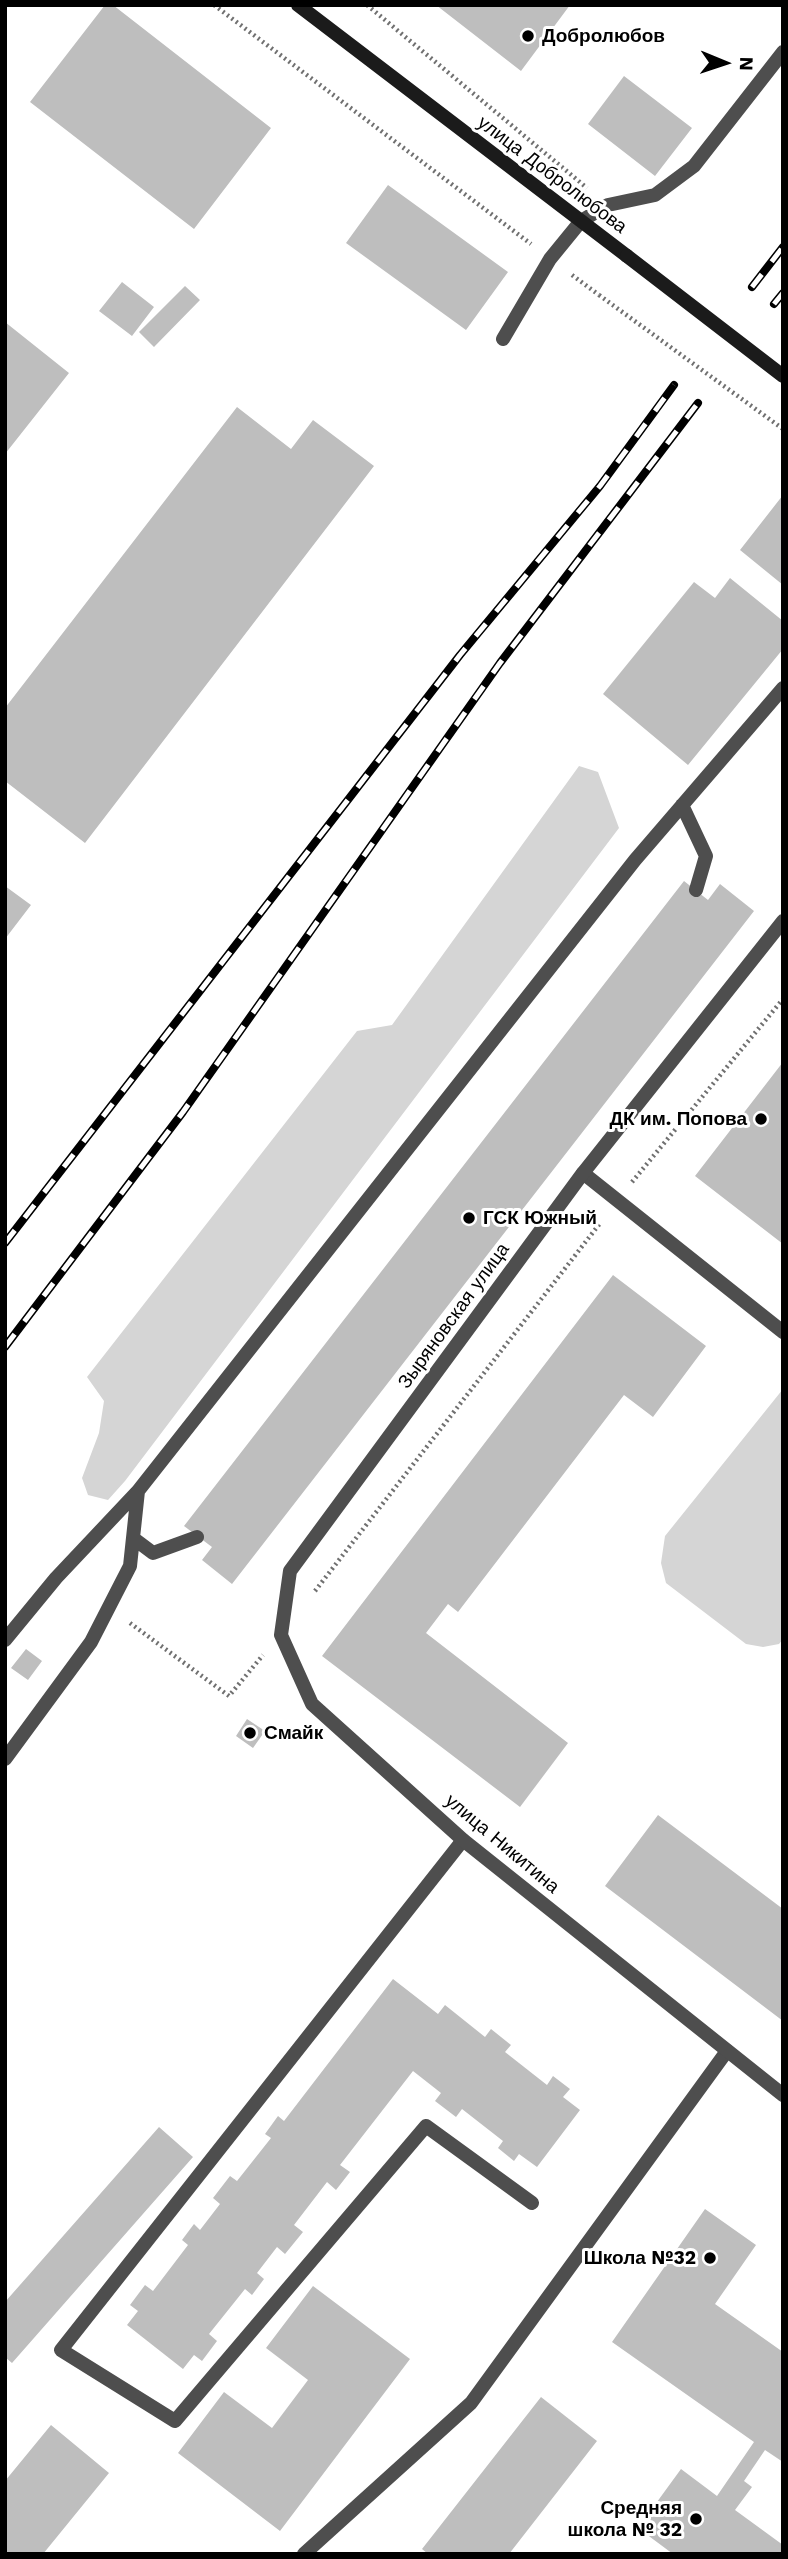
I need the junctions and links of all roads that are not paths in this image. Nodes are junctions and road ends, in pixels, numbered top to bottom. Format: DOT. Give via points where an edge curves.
graph roads {
  1 [pos="298,5"];
  2 [pos="783,52"];
  3 [pos="581,221"];
  4 [pos="503,338"];
  5 [pos="783,376"];
  6 [pos="783,688"];
  7 [pos="682,805"];
  8 [pos="695,890"];
  9 [pos="783,921"];
  10 [pos="583,1173"];
  11 [pos="783,1332"];
  12 [pos="138,1490"];
  13 [pos="197,1536"];
  14 [pos="133,1538"];
  15 [pos="281,1635"];
  16 [pos="5,1640"];
  17 [pos="5,1759"];
  18 [pos="463,1840"];
  19 [pos="727,2050"];
  20 [pos="783,2095"];
  21 [pos="532,2203"];
  22 [pos="304,2554"];
  1 -- 3 [label="main road, улица Добролюбова"];
  2 -- 3 [label="street" via="694,166 655,195 608,205"];
  3 -- 4 [label="street" via="550,258"];
  3 -- 5 [label="main road, улица Добролюбова, bridge"];
  6 -- 7 [label="street"];
  7 -- 8 [label="street" via="706,856"];
  7 -- 12 [label="street"];
  9 -- 10 [label="street, Зыряновская улица"];
  10 -- 11 [label="street"];
  10 -- 15 [label="street, Зыряновская улица" via="290,1571"];
  12 -- 14 [label="street"];
  12 -- 16 [label="street"];
  13 -- 14 [label="street" via="153,1553"];
  14 -- 17 [label="street" via="130,1566 91,1643"];
  15 -- 18 [label="street, улица Никитина" via="312,1704"];
  18 -- 19 [label="street, улица Никитина"];
  18 -- 21 [label="street" via="61,2350 175,2421 426,2126"];
  19 -- 20 [label="street, улица Никитина"];
  19 -- 22 [label="street" via="471,2403"];
}
